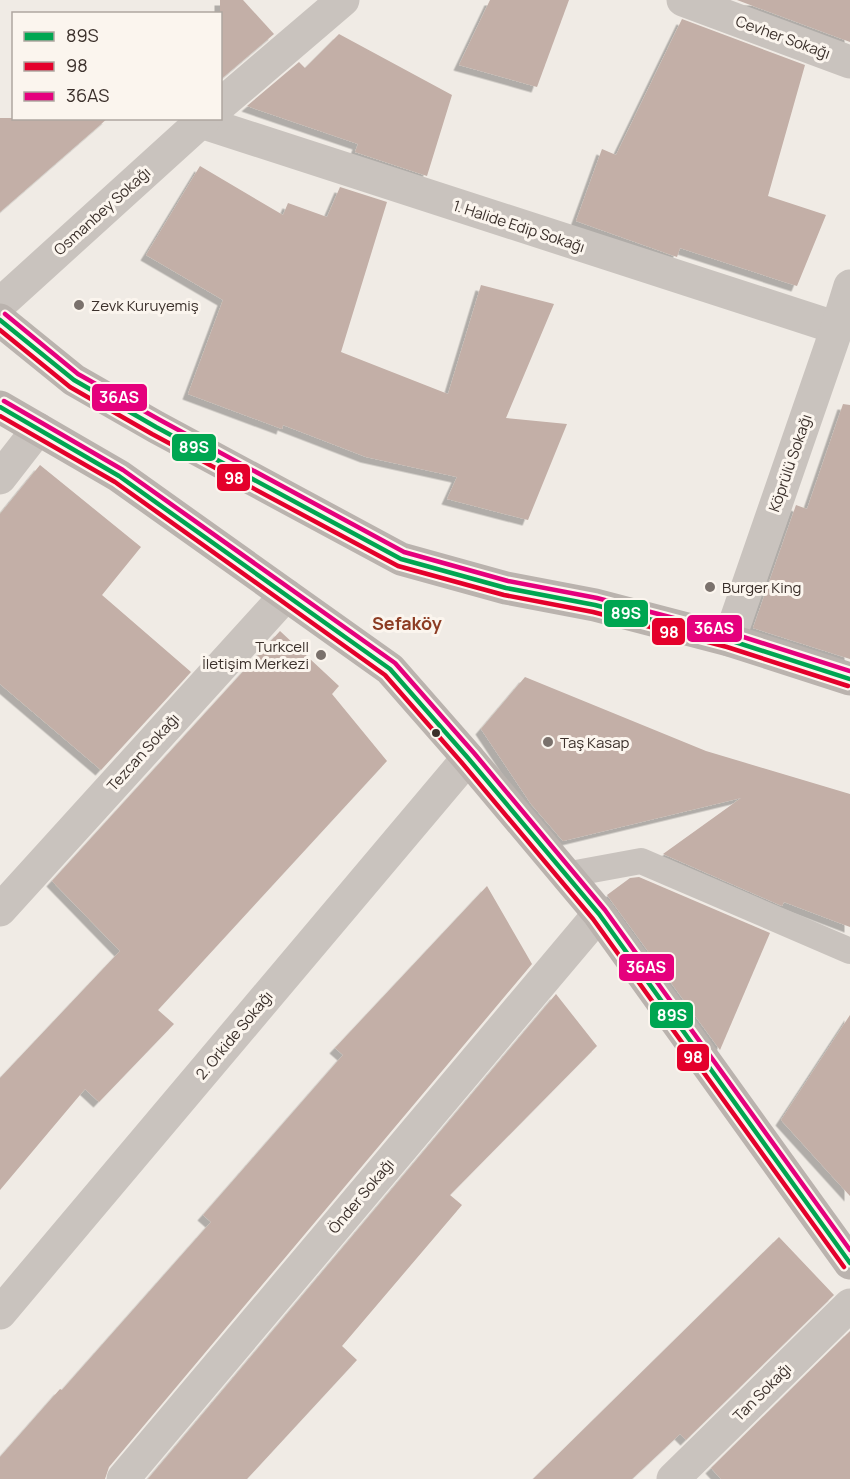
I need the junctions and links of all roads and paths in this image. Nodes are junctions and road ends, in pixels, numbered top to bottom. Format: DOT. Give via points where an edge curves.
graph roads {
  1 [pos="343,0"];
  2 [pos="682,0"];
  3 [pos="850,62"];
  4 [pos="222,104"];
  5 [pos="222,119"];
  6 [pos="203,120"];
  7 [pos="850,286"];
  8 [pos="0,304"];
  9 [pos="0,320"];
  10 [pos="837,328"];
  11 [pos="0,407"];
  12 [pos="38,429"];
  13 [pos="0,478"];
  14 [pos="286,595"];
  15 [pos="729,640"];
  16 [pos="850,678"];
  17 [pos="468,758"];
  18 [pos="566,875"];
  19 [pos="0,910"];
  20 [pos="599,914"];
  21 [pos="850,951"];
  22 [pos="850,1263"];
  23 [pos="850,1305"];
  24 [pos="0,1313"];
  25 [pos="123,1479"];
  26 [pos="673,1479"];
  1 -- 4 [label="street, Osmanbey Sokağı"];
  2 -- 3 [label="street, Cevher Sokağı"];
  5 -- 10 [label="street, 1. Halide Edip Sokağı"];
  6 -- 8 [label="street, Osmanbey Sokağı"];
  7 -- 10 [label="street, Köprülü Sokağı"];
  9 -- 15 [label="main road" via="74,380 401,559"];
  10 -- 15 [label="street, Köprülü Sokağı"];
  11 -- 12 [label="main road"];
  12 -- 13 [label="street"];
  12 -- 14 [label="main road" via="119,476"];
  14 -- 17 [label="main road" via="390,669"];
  14 -- 19 [label="street, Tezcan Sokağı"];
  15 -- 16 [label="main road"];
  17 -- 18 [label="main road"];
  17 -- 24 [label="street, 2. Orkide Sokağı"];
  18 -- 20 [label="main road"];
  18 -- 21 [label="lane" via="641,861"];
  20 -- 22 [label="main road"];
  20 -- 25 [label="street, Önder Sokağı"];
  23 -- 26 [label="street, Tan Sokağı"];
}
